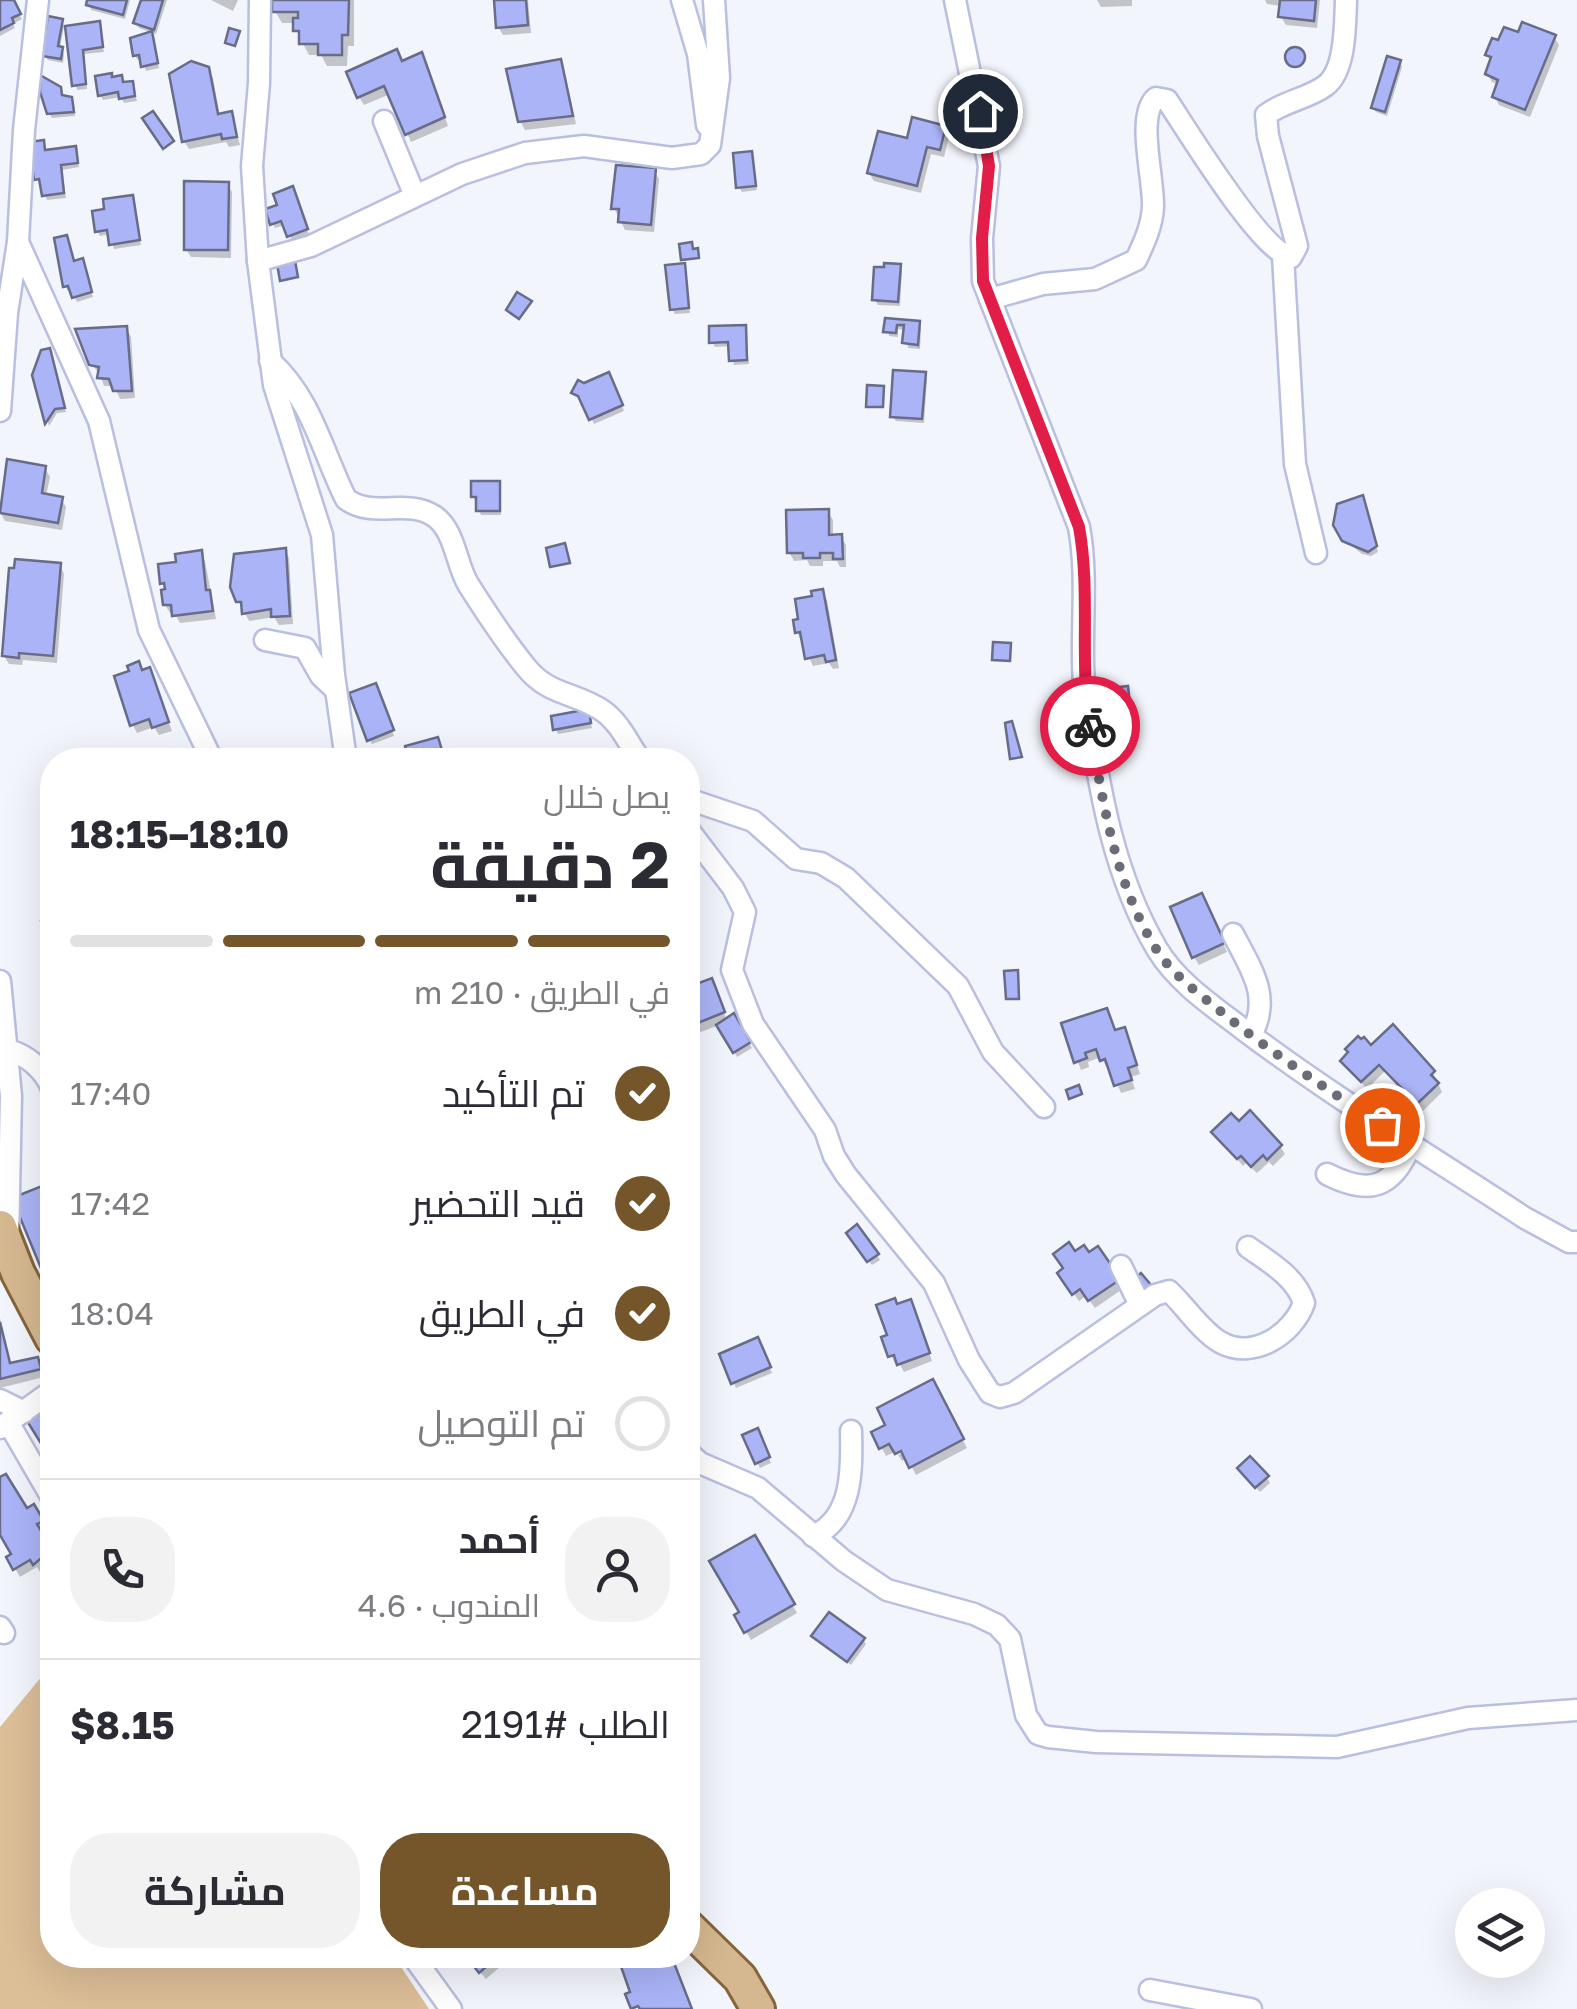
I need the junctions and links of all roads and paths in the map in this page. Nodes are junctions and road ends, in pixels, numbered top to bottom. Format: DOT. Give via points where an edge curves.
graph roads {
  1 [pos="38,0"];
  2 [pos="260,0"];
  3 [pos="682,0"];
  4 [pos="714,0"];
  5 [pos="954,0"];
  6 [pos="1346,0"];
  7 [pos="384,121"];
  8 [pos="710,145"];
  9 [pos="415,196"];
  10 [pos="18,242"];
  11 [pos="1282,256"];
  12 [pos="258,261"];
  13 [pos="990,299"];
  14 [pos="270,361"];
  15 [pos="0,411"];
  16 [pos="1316,553"];
  17 [pos="265,640"];
  18 [pos="336,690"];
  19 [pos="206,748"];
  20 [pos="344,748"];
  21 [pos="632,748"];
  22 [pos="700,803"];
  23 [pos="700,845"];
  24 [pos="1232,934"];
  25 [pos="0,981"];
  26 [pos="1250,1035"];
  27 [pos="8,1050"];
  28 [pos="40,1070"];
  29 [pos="1044,1107"];
  30 [pos="1412,1144"];
  31 [pos="1327,1174"];
  32 [pos="1577,1242"];
  33 [pos="5,1247"];
  34 [pos="1248,1247"];
  35 [pos="1120,1266"];
  36 [pos="1140,1305"];
  37 [pos="40,1315"];
  38 [pos="0,1400"];
  39 [pos="40,1400"];
  40 [pos="11,1421"];
  41 [pos="851,1431"];
  42 [pos="700,1460"];
  43 [pos="40,1475"];
  44 [pos="813,1536"];
  45 [pos="1577,1710"];
  46 [pos="700,1939"];
  47 [pos="421,1968"];
  48 [pos="1150,1990"];
  49 [pos="451,2009"];
  50 [pos="758,2009"];
  51 [pos="1251,2009"];
  1 -- 10 [label="street"];
  2 -- 12 [label="street" via="252,166"];
  3 -- 8 [label="street" via="698,54"];
  4 -- 8 [label="street" via="719,78"];
  5 -- 13 [label="street" via="989,166 981,268"];
  6 -- 11 [label="street" via="1336,75 1266,115 1298,246 1291,257"];
  7 -- 9 [label="street"];
  8 -- 9 [label="street" via="682,158 602,146 526,153"];
  9 -- 12 [label="street" via="311,246"];
  10 -- 15 [label="street"];
  10 -- 19 [label="street" via="99,421 149,630"];
  11 -- 13 [label="street" via="1251,223 1167,100 1156,98 1144,122 1151,221 1136,260 1095,279"];
  11 -- 16 [label="street" via="1295,464"];
  12 -- 14 [label="street"];
  13 -- 26 [label="street" via="1079,527 1084,686 1103,802 1126,885 1174,972"];
  14 -- 18 [label="street" via="322,535"];
  14 -- 21 [label="street" via="303,400 346,500 358,508 406,508 438,518 467,582 524,665 551,690 606,713"];
  17 -- 18 [label="street" via="305,648"];
  18 -- 20 [label="street"];
  22 -- 29 [label="street" via="752,821 796,859 821,863 846,878 958,986 993,1052"];
  23 -- 36 [label="street" via="745,912 732,970 753,1024 825,1130 846,1175 934,1284 990,1393 1014,1393"];
  24 -- 26 [label="street" via="1262,1000"];
  25 -- 27 [label="street"];
  26 -- 30 [label="street"];
  27 -- 28 [label="street"];
  27 -- 33 [label="street" via="12,1132"];
  30 -- 31 [label="street" via="1400,1170 1376,1186 1348,1185"];
  30 -- 32 [label="street" via="1524,1218"];
  33 -- 37 [label="main road"];
  34 -- 36 [label="street" via="1301,1291 1304,1303 1288,1330 1272,1341 1233,1348 1216,1340 1169,1291"];
  35 -- 36 [label="street"];
  38 -- 40 [label="street"];
  39 -- 40 [label="street"];
  40 -- 43 [label="street"];
  41 -- 44 [label="street" via="845,1500 833,1524"];
  42 -- 44 [label="street" via="758,1488"];
  44 -- 45 [label="street" via="888,1590 997,1625 1010,1640 1031,1726 1048,1737 1338,1747 1468,1718"];
  46 -- 50 [label="main road" via="740,1978"];
  47 -- 49 [label="street"];
  48 -- 51 [label="street"];
}
